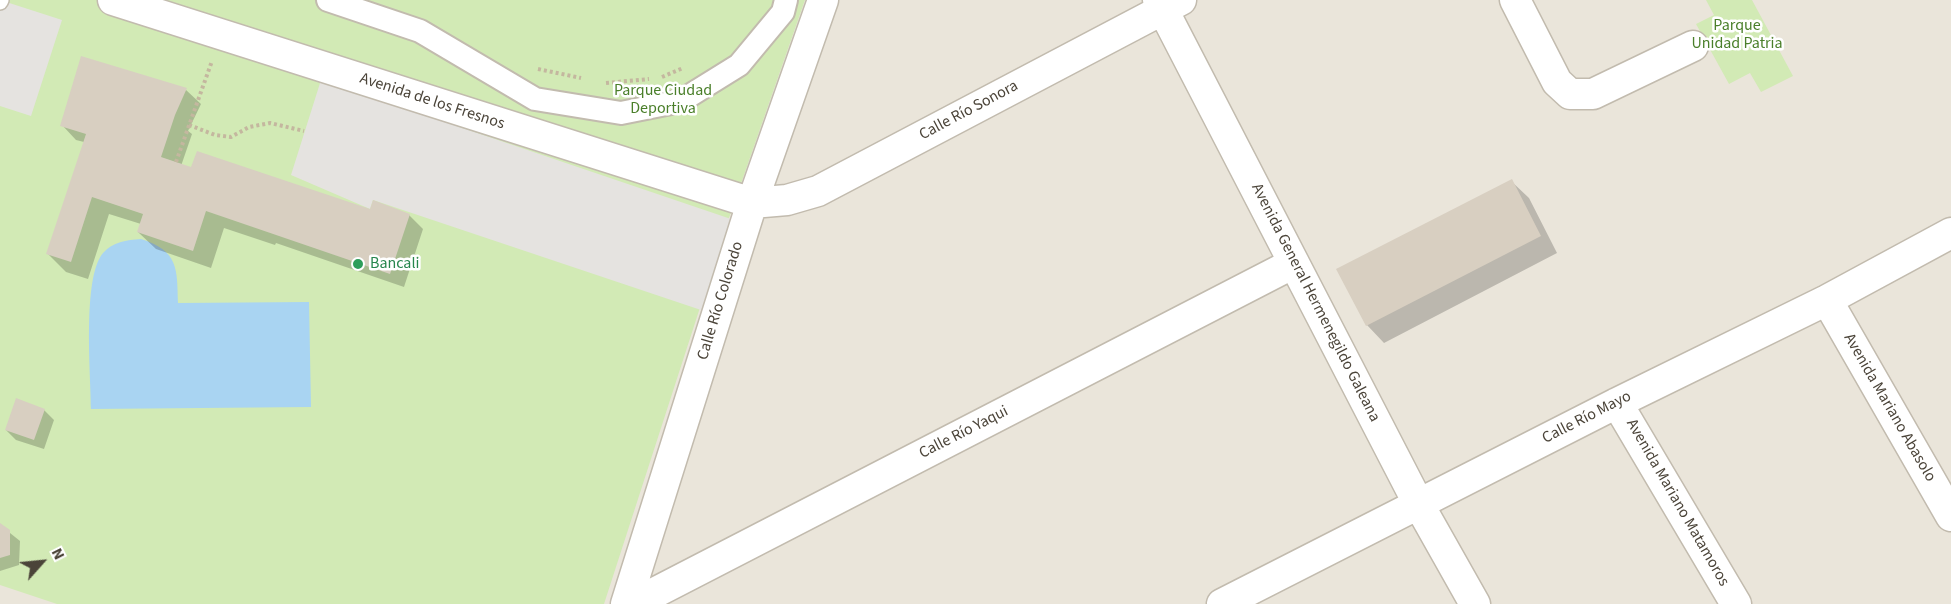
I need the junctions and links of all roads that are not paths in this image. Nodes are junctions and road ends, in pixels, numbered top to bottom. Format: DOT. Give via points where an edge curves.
graph roads {
  1 [pos="113,0"];
  2 [pos="328,0"];
  3 [pos="786,0"];
  4 [pos="822,0"];
  5 [pos="1515,0"];
  6 [pos="1167,3"];
  7 [pos="1693,46"];
  8 [pos="752,203"];
  9 [pos="1951,233"];
  10 [pos="1294,263"];
  11 [pos="1827,300"];
  12 [pos="1617,403"];
  13 [pos="1418,503"];
  14 [pos="1951,516"];
  15 [pos="626,604"];
  16 [pos="633,604"];
  17 [pos="1222,604"];
  18 [pos="1475,604"];
  19 [pos="1736,604"];
  1 -- 8 [label="street, Avenida de los Fresnos"];
  2 -- 3 [label="street" via="420,31 535,99 621,113 681,101 739,65 783,12"];
  4 -- 8 [label="street, Calle Río Colorado"];
  5 -- 7 [label="street" via="1557,82 1570,94 1593,94"];
  6 -- 8 [label="street, Calle Río Sonora" via="818,191 788,200"];
  6 -- 10 [label="street, Avenida General Hermenegildo Galeana"];
  8 -- 15 [label="street, Calle Río Colorado"];
  9 -- 11 [label="street, Calle Río Mayo"];
  10 -- 13 [label="street, Avenida General Hermenegildo Galeana"];
  10 -- 16 [label="street, Calle Río Yaqui"];
  11 -- 12 [label="street, Calle Río Mayo"];
  11 -- 14 [label="street, Avenida Mariano Abasolo"];
  12 -- 13 [label="street, Calle Río Mayo"];
  12 -- 19 [label="street, Avenida Mariano Matamoros"];
  13 -- 17 [label="street, Calle Río Mayo"];
  13 -- 18 [label="street, Avenida General Hermenegildo Galeana"];
}
